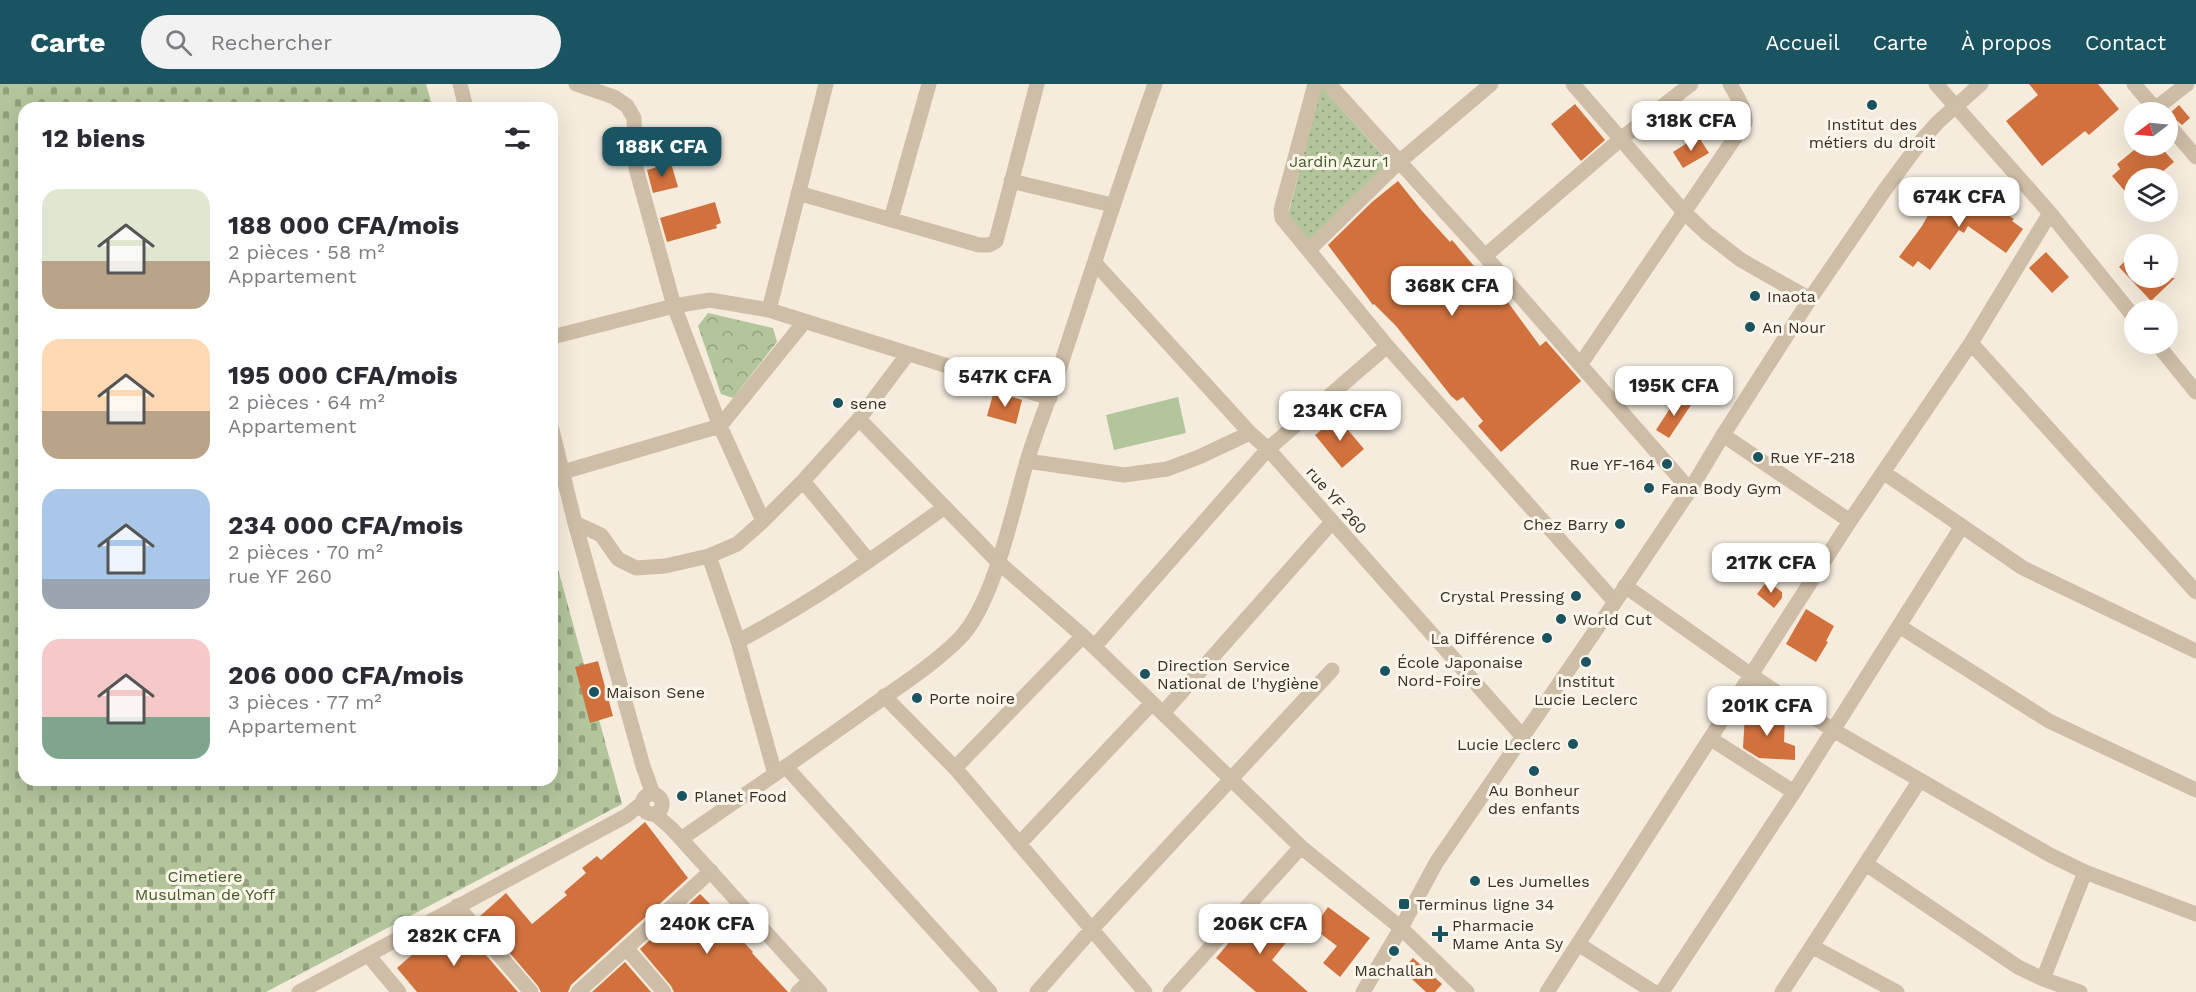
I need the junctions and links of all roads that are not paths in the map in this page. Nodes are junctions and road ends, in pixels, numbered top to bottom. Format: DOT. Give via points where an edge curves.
graph roads {
  1 [pos="460,84"];
  2 [pos="576,84"];
  3 [pos="826,84"];
  4 [pos="928,84"];
  5 [pos="1037,84"];
  6 [pos="1155,84"];
  7 [pos="1315,84"];
  8 [pos="1329,84"];
  9 [pos="1491,84"];
  10 [pos="1573,84"];
  11 [pos="1691,84"];
  12 [pos="1730,84"];
  13 [pos="1936,84"];
  14 [pos="1982,84"];
  15 [pos="2133,84"];
  16 [pos="2187,84"];
  17 [pos="464,102"];
  18 [pos="2148,102"];
  19 [pos="2166,102"];
  20 [pos="1956,106"];
  21 [pos="2178,136"];
  22 [pos="1622,138"];
  23 [pos="2196,157"];
  24 [pos="1400,162"];
  25 [pos="1011,181"];
  26 [pos="798,193"];
  27 [pos="1112,205"];
  28 [pos="1684,212"];
  29 [pos="2050,213"];
  30 [pos="891,219"];
  31 [pos="1309,250"];
  32 [pos="1485,256"];
  33 [pos="1095,263"];
  34 [pos="1810,299"];
  35 [pos="2124,305"];
  36 [pos="674,306"];
  37 [pos="770,310"];
  38 [pos="805,321"];
  39 [pos="558,335"];
  40 [pos="1971,343"];
  41 [pos="1387,346"];
  42 [pos="2165,354"];
  43 [pos="907,355"];
  44 [pos="1580,365"];
  45 [pos="2196,392"];
  46 [pos="1050,398"];
  47 [pos="859,419"];
  48 [pos="720,426"];
  49 [pos="1250,434"];
  50 [pos="1723,435"];
  51 [pos="1268,449"];
  52 [pos="558,453"];
  53 [pos="1027,461"];
  54 [pos="563,472"];
  55 [pos="1883,472"];
  56 [pos="803,481"];
  57 [pos="1690,490"];
  58 [pos="945,507"];
  59 [pos="763,521"];
  60 [pos="1850,521"];
  61 [pos="1332,522"];
  62 [pos="575,523"];
  63 [pos="1962,526"];
  64 [pos="709,556"];
  65 [pos="869,561"];
  66 [pos="998,562"];
  67 [pos="1625,586"];
  68 [pos="2196,592"];
  69 [pos="1615,602"];
  70 [pos="1899,626"];
  71 [pos="1083,636"];
  72 [pos="738,641"];
  73 [pos="1095,647"];
  74 [pos="2196,651"];
  75 [pos="1332,670"];
  76 [pos="1751,675"];
  77 [pos="885,696"];
  78 [pos="1157,708"];
  79 [pos="1833,730"];
  80 [pos="1524,738"];
  81 [pos="1710,739"];
  82 [pos="955,768"];
  83 [pos="780,771"];
  84 [pos="1231,779"];
  85 [pos="1920,780"];
  86 [pos="2196,790"];
  87 [pos="1794,792"];
  88 [pos="650,805"];
  89 [pos="677,834"];
  90 [pos="1019,844"];
  91 [pos="1301,847"];
  92 [pos="1866,864"];
  93 [pos="711,871"];
  94 [pos="2085,872"];
  95 [pos="457,906"];
  96 [pos="2196,914"];
  97 [pos="1401,928"];
  98 [pos="1092,929"];
  99 [pos="1578,944"];
  100 [pos="1813,947"];
  101 [pos="627,949"];
  102 [pos="368,955"];
  103 [pos="2043,979"];
  104 [pos="815,986"];
  105 [pos="1370,988"];
  106 [pos="299,992"];
  107 [pos="399,992"];
  108 [pos="531,992"];
  109 [pos="578,992"];
  110 [pos="664,992"];
  111 [pos="798,992"];
  112 [pos="990,992"];
  113 [pos="1037,992"];
  114 [pos="1145,992"];
  115 [pos="1170,992"];
  116 [pos="1467,992"];
  117 [pos="1547,992"];
  118 [pos="1654,992"];
  119 [pos="1662,992"];
  120 [pos="1782,992"];
  121 [pos="1897,992"];
  122 [pos="2080,992"];
  1 -- 17 [label="street"];
  2 -- 36 [label="street" via="614,97 627,106 634,118 636,168"];
  3 -- 26 [label="street"];
  4 -- 30 [label="street"];
  5 -- 25 [label="street"];
  6 -- 27 [label="street"];
  7 -- 31 [label="street" via="1281,210 1285,224"];
  8 -- 24 [label="street"];
  9 -- 24 [label="street"];
  10 -- 22 [label="street"];
  11 -- 22 [label="street"];
  12 -- 28 [label="street" via="1746,115 1745,123"];
  13 -- 20 [label="street"];
  14 -- 20 [label="street"];
  15 -- 18 [label="street"];
  16 -- 19 [label="street"];
  20 -- 29 [label="street"];
  20 -- 34 [label="street" via="1922,140"];
  21 -- 23 [label="street"];
  22 -- 28 [label="street"];
  22 -- 32 [label="street"];
  24 -- 31 [label="street"];
  24 -- 32 [label="street"];
  25 -- 27 [label="street"];
  25 -- 30 [label="street" via="996,241 989,245"];
  26 -- 30 [label="street"];
  26 -- 37 [label="street"];
  27 -- 33 [label="street"];
  28 -- 34 [label="street" via="1741,260"];
  28 -- 44 [label="street"];
  29 -- 35 [label="street"];
  29 -- 40 [label="street"];
  31 -- 41 [label="street"];
  32 -- 44 [label="street"];
  33 -- 46 [label="street"];
  33 -- 49 [label="street, rue YF 260"];
  34 -- 50 [label="street"];
  36 -- 37 [label="street" via="710,300"];
  36 -- 39 [label="street"];
  36 -- 48 [label="street"];
  37 -- 38 [label="street"];
  38 -- 43 [label="street"];
  38 -- 48 [label="street"];
  40 -- 55 [label="street"];
  40 -- 68 [label="street"];
  41 -- 51 [label="street"];
  41 -- 69 [label="street"];
  42 -- 45 [label="street"];
  43 -- 46 [label="street"];
  43 -- 47 [label="street"];
  44 -- 57 [label="street"];
  46 -- 53 [label="street"];
  47 -- 56 [label="street"];
  47 -- 58 [label="street"];
  48 -- 54 [label="street"];
  48 -- 59 [label="street"];
  49 -- 51 [label="street, rue YF 260"];
  49 -- 53 [label="street" via="1167,469 1124,475"];
  50 -- 57 [label="street"];
  50 -- 60 [label="street"];
  51 -- 61 [label="street, rue YF 260"];
  51 -- 73 [label="street"];
  52 -- 54 [label="street"];
  53 -- 66 [label="street"];
  54 -- 62 [label="street"];
  55 -- 60 [label="street"];
  55 -- 63 [label="street"];
  56 -- 59 [label="street"];
  56 -- 65 [label="street"];
  57 -- 67 [label="street"];
  58 -- 65 [label="street"];
  58 -- 66 [label="street"];
  59 -- 64 [label="street" via="737,544"];
  60 -- 76 [label="street"];
  61 -- 78 [label="street"];
  61 -- 80 [label="street, rue YF 260"];
  62 -- 64 [label="street" via="601,535 618,559 636,568"];
  62 -- 88 [label="street"];
  63 -- 70 [label="street"];
  63 -- 74 [label="street" via="2023,568"];
  64 -- 72 [label="street"];
  65 -- 72 [label="street" via="785,617"];
  66 -- 71 [label="street"];
  66 -- 77 [label="street" via="978,611 959,639"];
  67 -- 69 [label="street"];
  67 -- 76 [label="street"];
  69 -- 80 [label="street"];
  70 -- 79 [label="street"];
  70 -- 86 [label="street" via="2049,721"];
  71 -- 73 [label="street"];
  71 -- 82 [label="street"];
  72 -- 83 [label="street"];
  73 -- 78 [label="street"];
  75 -- 84 [label="street"];
  76 -- 79 [label="street"];
  76 -- 81 [label="street"];
  77 -- 82 [label="street"];
  77 -- 83 [label="street"];
  78 -- 84 [label="street"];
  78 -- 90 [label="street"];
  79 -- 85 [label="street"];
  79 -- 87 [label="street"];
  80 -- 97 [label="street" via="1436,863"];
  81 -- 87 [label="street"];
  81 -- 99 [label="street"];
  82 -- 90 [label="street"];
  83 -- 89 [label="street"];
  83 -- 112 [label="street"];
  84 -- 91 [label="street"];
  84 -- 98 [label="street"];
  85 -- 92 [label="street"];
  85 -- 94 [label="street"];
  87 -- 119 [label="street"];
  88 -- 89 [label="street"];
  88 -- 95 [label="street"];
  89 -- 93 [label="street"];
  90 -- 98 [label="street"];
  91 -- 97 [label="street"];
  91 -- 115 [label="street"];
  92 -- 100 [label="street"];
  92 -- 103 [label="street" via="1996,953"];
  93 -- 101 [label="street"];
  93 -- 104 [label="street"];
  94 -- 96 [label="street"];
  94 -- 103 [label="street"];
  95 -- 102 [label="street"];
  95 -- 108 [label="street"];
  97 -- 105 [label="street"];
  97 -- 116 [label="street"];
  98 -- 113 [label="street"];
  98 -- 114 [label="street"];
  99 -- 117 [label="street"];
  99 -- 118 [label="street"];
  100 -- 120 [label="street"];
  100 -- 121 [label="street"];
  101 -- 109 [label="street"];
  101 -- 110 [label="street"];
  102 -- 106 [label="street"];
  102 -- 107 [label="street"];
  103 -- 122 [label="street"];
  104 -- 111 [label="street"];
}
